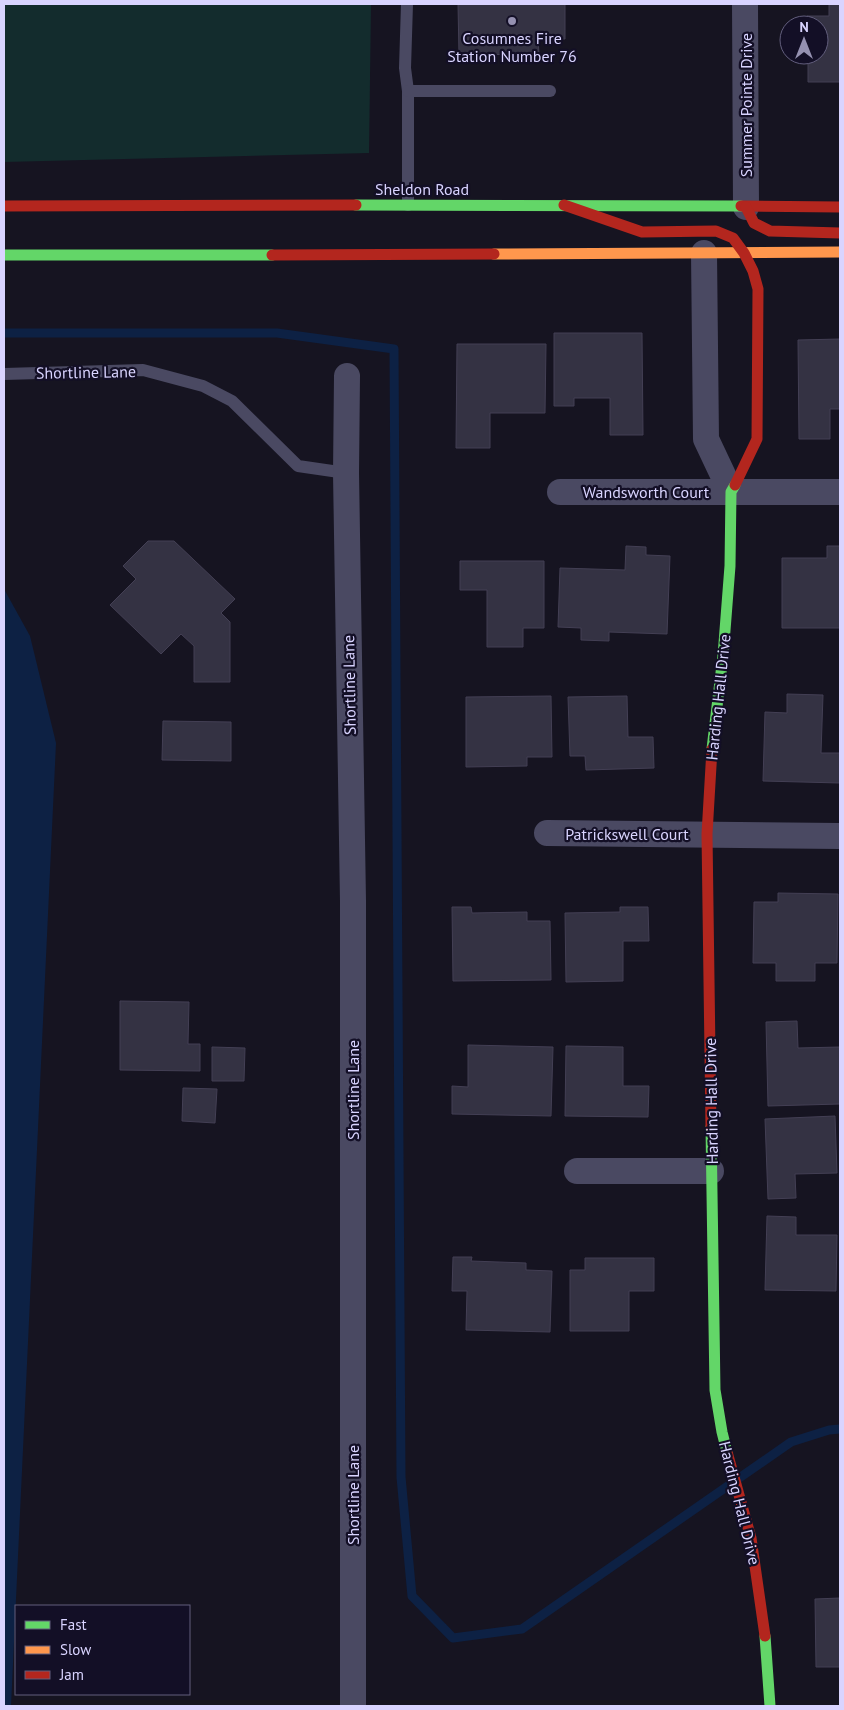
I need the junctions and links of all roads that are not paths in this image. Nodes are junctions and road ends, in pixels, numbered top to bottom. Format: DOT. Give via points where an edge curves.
graph roads {
  1 [pos="407,4"];
  2 [pos="745,4"];
  3 [pos="408,91"];
  4 [pos="550,91"];
  5 [pos="408,205"];
  6 [pos="564,205"];
  7 [pos="4,206"];
  8 [pos="746,207"];
  9 [pos="840,207"];
  10 [pos="840,233"];
  11 [pos="840,252"];
  12 [pos="744,253"];
  13 [pos="704,254"];
  14 [pos="4,255"];
  15 [pos="4,374"];
  16 [pos="347,376"];
  17 [pos="346,473"];
  18 [pos="560,492"];
  19 [pos="731,492"];
  20 [pos="840,492"];
  21 [pos="547,833"];
  22 [pos="707,834"];
  23 [pos="840,836"];
  24 [pos="576,1171"];
  25 [pos="712,1171"];
  26 [pos="353,1706"];
  27 [pos="770,1706"];
  1 -- 3 [label="lane" via="405,68"];
  2 -- 8 [label="street, Summer Pointe Drive"];
  3 -- 4 [label="lane"];
  3 -- 5 [label="lane"];
  5 -- 6 [label="main road, Sheldon Road"];
  5 -- 7 [label="main road, Sheldon Road"];
  6 -- 8 [label="main road, Sheldon Road"];
  6 -- 12 [label="main road, Harding Hall Drive" via="642,232 716,231 733,238"];
  8 -- 9 [label="main road, Sheldon Road"];
  8 -- 10 [label="main road" via="752,222 761,229"];
  11 -- 12 [label="main road"];
  12 -- 13 [label="main road"];
  12 -- 19 [label="main road, Harding Hall Drive" via="758,289 757,439"];
  13 -- 14 [label="main road"];
  13 -- 19 [label="street, Harding Hall Drive" via="706,439"];
  15 -- 17 [label="lane, Shortline Lane" via="143,370 203,386 232,401 298,466"];
  16 -- 17 [label="street, Shortline Lane"];
  17 -- 26 [label="street, Shortline Lane" via="353,902"];
  18 -- 19 [label="street, Wandsworth Court"];
  19 -- 20 [label="street, Wandsworth Court"];
  19 -- 22 [label="main road, Harding Hall Drive" via="730,566 712,745"];
  21 -- 22 [label="street, Patrickswell Court"];
  22 -- 23 [label="street, Patrickswell Court"];
  22 -- 25 [label="main road, Harding Hall Drive"];
  24 -- 25 [label="street"];
  25 -- 27 [label="main road, Harding Hall Drive" via="715,1390 722,1432 751,1538 759,1583"];
}
